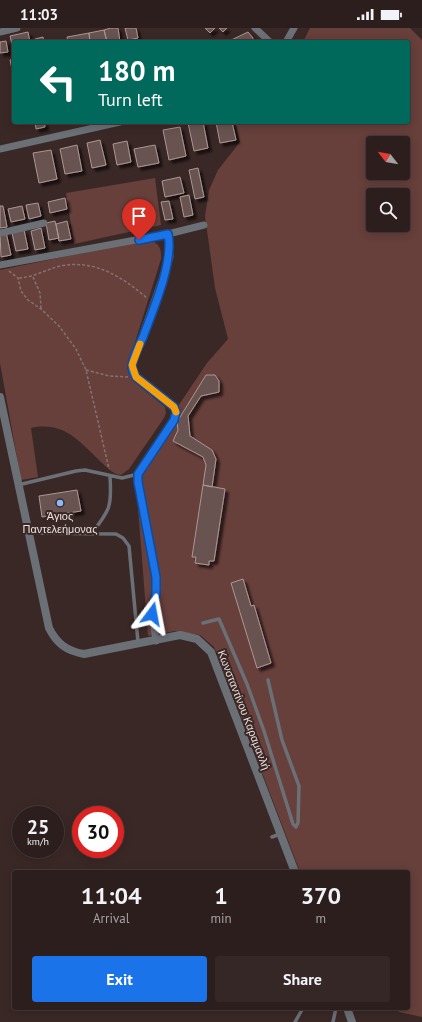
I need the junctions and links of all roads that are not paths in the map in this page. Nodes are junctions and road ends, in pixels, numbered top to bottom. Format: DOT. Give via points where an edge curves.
graph roads {
  1 [pos="17,28"];
  2 [pos="255,28"];
  3 [pos="294,28"];
  4 [pos="0,32"];
  5 [pos="268,40"];
  6 [pos="287,40"];
  7 [pos="111,124"];
  8 [pos="0,149"];
  9 [pos="44,224"];
  10 [pos="204,225"];
  11 [pos="0,233"];
  12 [pos="168,234"];
  13 [pos="1,265"];
  14 [pos="0,397"];
  15 [pos="138,474"];
  16 [pos="110,477"];
  17 [pos="18,485"];
  18 [pos="28,533"];
  19 [pos="92,533"];
  20 [pos="203,623"];
  21 [pos="156,641"];
  22 [pos="138,644"];
  23 [pos="268,680"];
  24 [pos="280,834"];
  25 [pos="272,838"];
  26 [pos="294,870"];
  27 [pos="302,1010"];
  28 [pos="336,1010"];
  29 [pos="348,1010"];
  30 [pos="295,1022"];
  31 [pos="333,1022"];
  32 [pos="352,1022"];
  1 -- 4 [label="street"];
  2 -- 5 [label="street"];
  3 -- 6 [label="street"];
  7 -- 8 [label="street"];
  9 -- 11 [label="street"];
  10 -- 12 [label="street"];
  12 -- 13 [label="street"];
  12 -- 15 [label="street" via="170,257 132,365 136,377 174,407 176,412 174,420"];
  14 -- 17 [label="street, Κωνσταντίνου Καραμανλή"];
  15 -- 16 [label="lane" via="122,478"];
  15 -- 21 [label="street" via="156,577 152,614"];
  16 -- 17 [label="lane" via="85,470"];
  16 -- 19 [label="lane" via="110,508"];
  17 -- 18 [label="street, Κωνσταντίνου Καραμανλή"];
  18 -- 19 [label="lane"];
  18 -- 22 [label="street, Κωνσταντίνου Καραμανλή" via="49,628 55,639 73,652 84,654"];
  19 -- 22 [label="lane" via="116,534 129,546"];
  20 -- 23 [label="lane" via="219,619 222,625 249,691 296,827 299,786 282,740"];
  21 -- 22 [label="street, Κωνσταντίνου Καραμανλή"];
  21 -- 24 [label="street, Κωνσταντίνου Καραμανλή" via="180,635 189,636 197,639 211,652"];
  24 -- 25 [label="lane"];
  24 -- 26 [label="street, Κωνσταντίνου Καραμανλή"];
  27 -- 30 [label="lane"];
  28 -- 31 [label="lane"];
  29 -- 32 [label="street"];
}
